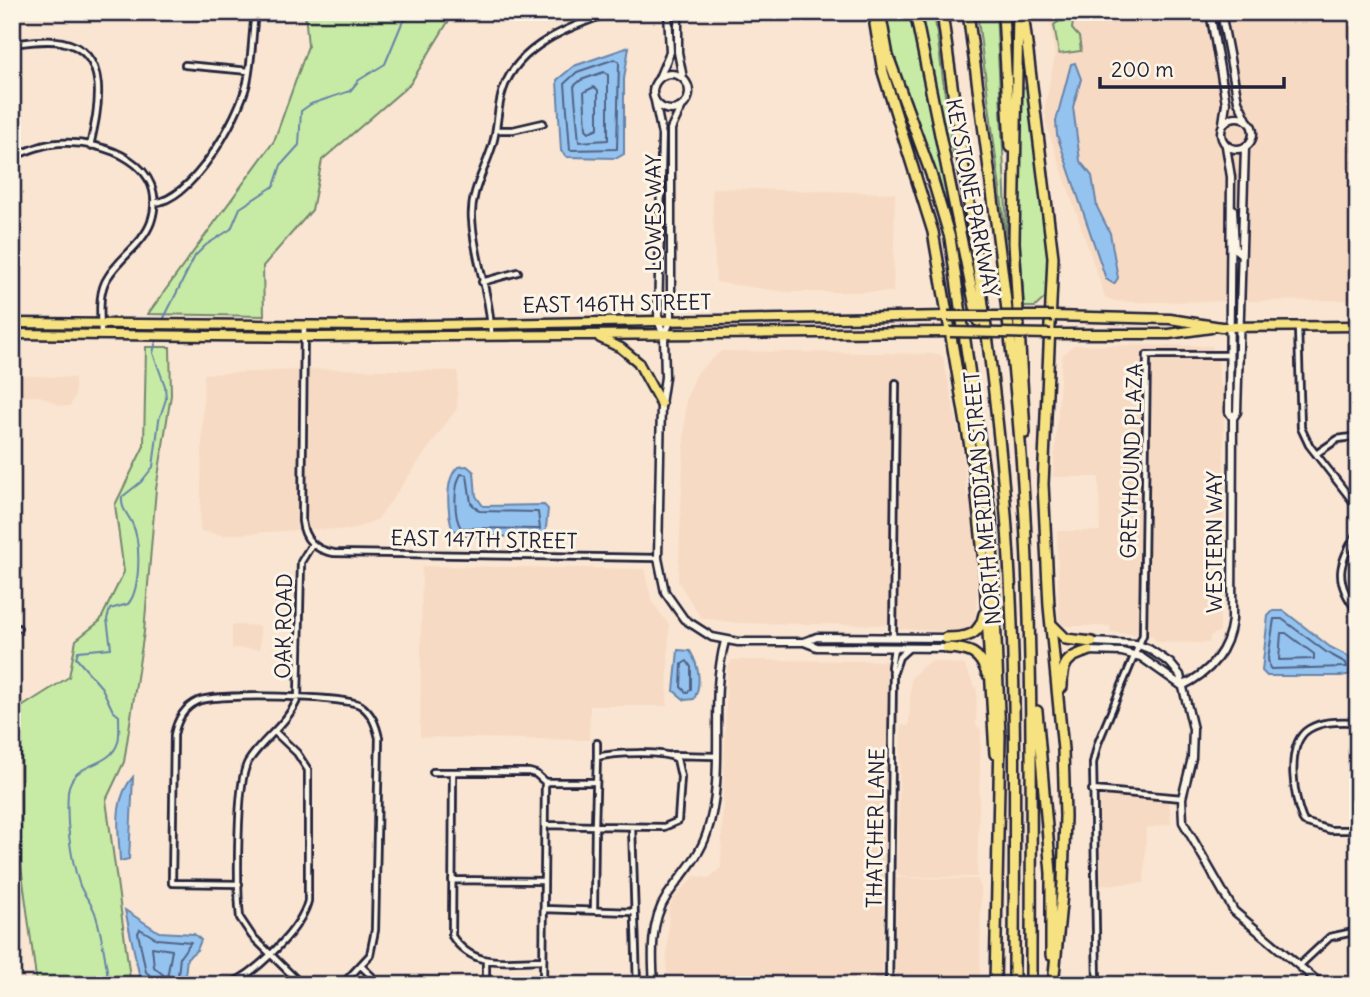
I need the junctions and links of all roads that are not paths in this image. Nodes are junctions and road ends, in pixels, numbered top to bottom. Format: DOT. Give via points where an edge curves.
graph roads {
  1 [pos="255,12"];
  2 [pos="612,12"];
  3 [pos="668,12"];
  4 [pos="678,12"];
  5 [pos="877,12"];
  6 [pos="915,12"];
  7 [pos="942,12"];
  8 [pos="968,12"];
  9 [pos="1003,12"];
  10 [pos="1018,12"];
  11 [pos="1023,12"];
  12 [pos="1210,12"];
  13 [pos="1221,12"];
  14 [pos="12,44"];
  15 [pos="185,65"];
  16 [pos="249,71"];
  17 [pos="684,79"];
  18 [pos="658,80"];
  19 [pos="655,101"];
  20 [pos="682,106"];
  21 [pos="1247,120"];
  22 [pos="543,123"];
  23 [pos="1223,123"];
  24 [pos="496,130"];
  25 [pos="90,146"];
  26 [pos="1226,146"];
  27 [pos="1245,147"];
  28 [pos="12,157"];
  29 [pos="1230,194"];
  30 [pos="153,203"];
  31 [pos="1014,204"];
  32 [pos="1241,254"];
  33 [pos="518,272"];
  34 [pos="482,282"];
  35 [pos="948,316"];
  36 [pos="1053,316"];
  37 [pos="671,319"];
  38 [pos="658,320"];
  39 [pos="12,323"];
  40 [pos="101,324"];
  41 [pos="491,325"];
  42 [pos="304,326"];
  43 [pos="1358,326"];
  44 [pos="1230,327"];
  45 [pos="1298,327"];
  46 [pos="950,332"];
  47 [pos="12,334"];
  48 [pos="101,334"];
  49 [pos="1051,334"];
  50 [pos="304,336"];
  51 [pos="491,336"];
  52 [pos="594,336"];
  53 [pos="664,336"];
  54 [pos="1229,355"];
  55 [pos="896,383"];
  56 [pos="993,391"];
  57 [pos="661,404"];
  58 [pos="1233,418"];
  59 [pos="1358,436"];
  60 [pos="1316,454"];
  61 [pos="1358,508"];
  62 [pos="1358,532"];
  63 [pos="1026,533"];
  64 [pos="312,544"];
  65 [pos="658,558"];
  66 [pos="984,563"];
  67 [pos="1049,606"];
  68 [pos="1358,612"];
  69 [pos="1030,615"];
  70 [pos="893,637"];
  71 [pos="946,638"];
  72 [pos="725,640"];
  73 [pos="804,642"];
  74 [pos="1093,642"];
  75 [pos="1140,646"];
  76 [pos="894,647"];
  77 [pos="909,648"];
  78 [pos="947,648"];
  79 [pos="1088,652"];
  80 [pos="1136,655"];
  81 [pos="894,673"];
  82 [pos="992,684"];
  83 [pos="1182,687"];
  84 [pos="298,698"];
  85 [pos="1358,722"];
  86 [pos="1061,727"];
  87 [pos="275,732"];
  88 [pos="597,743"];
  89 [pos="666,755"];
  90 [pos="715,756"];
  91 [pos="597,757"];
  92 [pos="433,772"];
  93 [pos="453,772"];
  94 [pos="545,782"];
  95 [pos="596,782"];
  96 [pos="1093,790"];
  97 [pos="1182,798"];
  98 [pos="545,825"];
  99 [pos="998,825"];
  100 [pos="595,826"];
  101 [pos="632,827"];
  102 [pos="1358,830"];
  103 [pos="452,880"];
  104 [pos="544,881"];
  105 [pos="239,884"];
  106 [pos="544,909"];
  107 [pos="594,909"];
  108 [pos="632,912"];
  109 [pos="1358,930"];
  110 [pos="270,953"];
  111 [pos="486,960"];
  112 [pos="543,960"];
  113 [pos="361,966"];
  114 [pos="1299,966"];
  115 [pos="232,983"];
  116 [pos="302,985"];
  117 [pos="342,985"];
  118 [pos="382,985"];
  119 [pos="486,985"];
  120 [pos="543,985"];
  121 [pos="637,985"];
  122 [pos="654,985"];
  123 [pos="890,985"];
  124 [pos="995,985"];
  125 [pos="1014,985"];
  126 [pos="1031,985"];
  127 [pos="1052,985"];
  128 [pos="1097,985"];
  129 [pos="1322,985"];
  1 -- 16 [label="street"];
  2 -- 24 [label="street" via="558,33 526,57 504,87"];
  3 -- 18 [label="street, LOWES WAY" via="670,52"];
  4 -- 17 [label="street, LOWES WAY" via="678,52"];
  5 -- 35 [label="highway" via="881,61 930,221"];
  5 -- 99 [label="highway" via="940,201 962,302 994,548 1000,719"];
  6 -- 56 [label="highway, KEYSTONE PARKWAY"];
  7 -- 56 [label="highway, NORTH MERIDIAN STREET"];
  8 -- 63 [label="highway, NORTH MERIDIAN STREET" via="1013,355"];
  9 -- 31 [label="highway, KEYSTONE PARKWAY"];
  10 -- 31 [label="highway"];
  11 -- 36 [label="highway" via="1052,234"];
  12 -- 23 [label="street" via="1226,103"];
  13 -- 21 [label="street" via="1238,101"];
  14 -- 25 [label="street" via="62,42 79,49 92,62 99,87"];
  15 -- 16 [label="street"];
  16 -- 30 [label="street" via="243,95 213,151 176,197"];
  17 -- 18 [label="street" via="671,74"];
  17 -- 20 [label="street, LOWES WAY" via="689,93"];
  18 -- 19 [label="street, LOWES WAY" via="653,90"];
  19 -- 20 [label="street" via="669,110"];
  19 -- 38 [label="street, LOWES WAY" via="662,135"];
  20 -- 37 [label="street, LOWES WAY" via="671,129"];
  21 -- 23 [label="street" via="1233,117"];
  21 -- 27 [label="street" via="1253,136"];
  22 -- 24 [label="street"];
  23 -- 26 [label="street" via="1220,135"];
  24 -- 34 [label="street" via="471,206"];
  25 -- 28 [label="street" via="46,145"];
  25 -- 30 [label="street" via="115,150 135,162 150,184"];
  26 -- 27 [label="street"];
  26 -- 29 [label="street" via="1231,163"];
  27 -- 32 [label="street"];
  29 -- 32 [label="street" via="1236,249"];
  29 -- 44 [label="street"];
  30 -- 40 [label="street" via="144,234 105,283"];
  31 -- 63 [label="highway"];
  32 -- 44 [label="street"];
  33 -- 34 [label="street"];
  34 -- 41 [label="street"];
  35 -- 36 [label="main road, EAST 146TH STREET, bridge"];
  35 -- 37 [label="main road, EAST 146TH STREET"];
  35 -- 46 [label="highway"];
  36 -- 44 [label="main road, EAST 146TH STREET" via="1170,319"];
  36 -- 49 [label="highway"];
  37 -- 38 [label="main road, EAST 146TH STREET"];
  37 -- 53 [label="street, LOWES WAY"];
  38 -- 41 [label="main road, EAST 146TH STREET"];
  38 -- 53 [label="street, LOWES WAY"];
  39 -- 40 [label="main road, EAST 146TH STREET"];
  40 -- 42 [label="main road, EAST 146TH STREET"];
  40 -- 48 [label="street"];
  41 -- 42 [label="main road, EAST 146TH STREET"];
  41 -- 51 [label="street"];
  42 -- 50 [label="street"];
  43 -- 45 [label="main road, EAST 146TH STREET"];
  44 -- 45 [label="main road, EAST 146TH STREET"];
  44 -- 49 [label="main road, EAST 146TH STREET" via="1169,334"];
  44 -- 54 [label="street, WESTERN WAY"];
  44 -- 58 [label="street, WESTERN WAY" via="1237,412"];
  45 -- 60 [label="street" via="1299,419"];
  46 -- 49 [label="main road, EAST 146TH STREET, bridge"];
  46 -- 53 [label="main road, EAST 146TH STREET"];
  46 -- 66 [label="highway" via="974,470"];
  47 -- 48 [label="main road, EAST 146TH STREET"];
  48 -- 50 [label="main road, EAST 146TH STREET"];
  49 -- 67 [label="highway" via="1043,484"];
  50 -- 51 [label="main road, EAST 146TH STREET"];
  50 -- 64 [label="street" via="302,520"];
  51 -- 52 [label="main road, EAST 146TH STREET"];
  52 -- 53 [label="main road, EAST 146TH STREET"];
  52 -- 57 [label="main road" via="617,345 638,362"];
  53 -- 57 [label="street"];
  54 -- 58 [label="street, WESTERN WAY" via="1229,412"];
  54 -- 75 [label="street, GREYHOUND PLAZA" via="1147,355"];
  55 -- 70 [label="street"];
  56 -- 125 [label="highway, NORTH MERIDIAN STREET" via="1007,524 1013,646"];
  57 -- 65 [label="street"];
  58 -- 83 [label="street, WESTERN WAY" via="1231,630 1224,650 1210,668"];
  59 -- 60 [label="street" via="1338,439"];
  60 -- 61 [label="street"];
  62 -- 68 [label="street" via="1344,554 1340,572"];
  63 -- 69 [label="highway, NORTH MERIDIAN STREET"];
  64 -- 65 [label="street, EAST 147TH STREET" via="334,553"];
  64 -- 84 [label="street, OAK ROAD" via="301,562"];
  65 -- 72 [label="street" via="665,592 680,615 701,631"];
  66 -- 71 [label="highway" via="981,625 970,635"];
  66 -- 82 [label="highway"];
  67 -- 74 [label="highway" via="1052,625 1063,638"];
  67 -- 86 [label="highway"];
  69 -- 126 [label="highway, NORTH MERIDIAN STREET"];
  69 -- 127 [label="highway" via="1051,873"];
  70 -- 71 [label="street"];
  70 -- 73 [label="street" via="817,637"];
  72 -- 73 [label="street"];
  72 -- 90 [label="street" via="716,685"];
  73 -- 76 [label="street" via="817,647"];
  74 -- 75 [label="street"];
  75 -- 80 [label="street"];
  75 -- 83 [label="street" via="1170,663 1180,675"];
  76 -- 77 [label="street"];
  76 -- 81 [label="street, THATCHER LANE"];
  77 -- 78 [label="street"];
  77 -- 81 [label="street" via="899,657"];
  78 -- 82 [label="highway" via="978,655"];
  79 -- 80 [label="street"];
  79 -- 86 [label="highway" via="1071,656 1063,666"];
  80 -- 83 [label="street"];
  80 -- 96 [label="street" via="1098,743"];
  81 -- 123 [label="street, THATCHER LANE"];
  82 -- 99 [label="highway"];
  83 -- 97 [label="street" via="1193,729 1192,758"];
  84 -- 87 [label="street"];
  84 -- 105 [label="street" via="215,697 194,703 179,718 174,735 172,883"];
  84 -- 113 [label="street, OAK ROAD" via="357,704 373,718 378,732 375,930 373,948"];
  85 -- 102 [label="street" via="1331,722 1309,729 1294,764 1294,791 1304,822"];
  86 -- 127 [label="highway" via="1064,861"];
  87 -- 105 [label="street" via="253,755 242,776"];
  87 -- 110 [label="street" via="308,771 308,901 299,922"];
  88 -- 91 [label="street"];
  89 -- 90 [label="street"];
  89 -- 91 [label="street"];
  89 -- 101 [label="street" via="680,765 678,821 664,827"];
  90 -- 122 [label="street" via="714,805 707,833 656,920"];
  91 -- 95 [label="street"];
  92 -- 93 [label="street"];
  93 -- 94 [label="street" via="529,772"];
  93 -- 103 [label="street"];
  94 -- 95 [label="street"];
  94 -- 98 [label="street"];
  95 -- 100 [label="street"];
  96 -- 97 [label="street"];
  96 -- 128 [label="street"];
  97 -- 114 [label="street" via="1183,821 1228,905"];
  98 -- 100 [label="street"];
  98 -- 104 [label="street"];
  99 -- 124 [label="highway"];
  100 -- 101 [label="street"];
  100 -- 107 [label="street"];
  101 -- 108 [label="street"];
  103 -- 104 [label="street"];
  103 -- 111 [label="street" via="452,936 466,954"];
  104 -- 106 [label="street"];
  105 -- 110 [label="street" via="243,924"];
  106 -- 107 [label="street"];
  106 -- 112 [label="street"];
  107 -- 108 [label="street"];
  108 -- 121 [label="street" via="637,922"];
  109 -- 114 [label="street" via="1330,937"];
  110 -- 115 [label="street" via="251,973"];
  110 -- 116 [label="street"];
  111 -- 112 [label="street"];
  111 -- 119 [label="street"];
  112 -- 120 [label="street"];
  113 -- 117 [label="street, OAK ROAD"];
  113 -- 118 [label="street"];
  114 -- 129 [label="street"];
}
